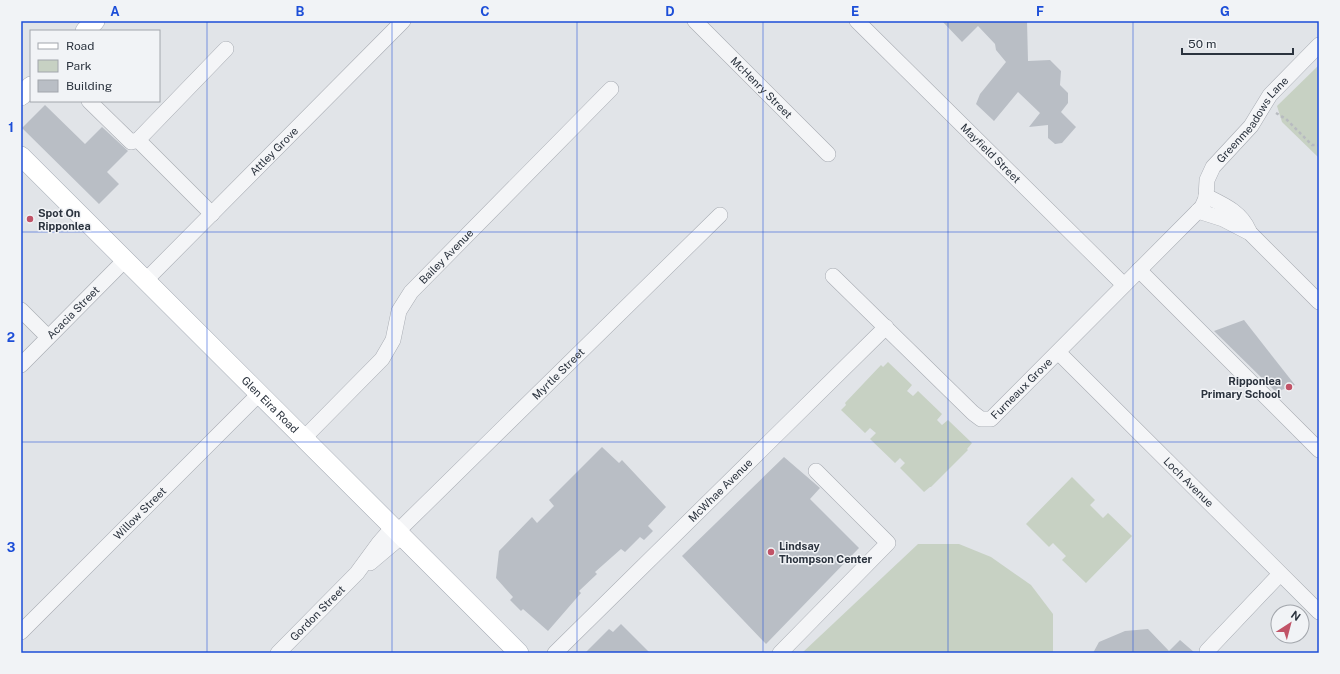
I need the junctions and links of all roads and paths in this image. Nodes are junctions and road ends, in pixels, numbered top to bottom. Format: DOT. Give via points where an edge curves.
graph roads {
  1 [pos="95,21"];
  2 [pos="403,21"];
  3 [pos="695,21"];
  4 [pos="857,21"];
  5 [pos="86,30"];
  6 [pos="1319,45"];
  7 [pos="226,49"];
  8 [pos="30,87"];
  9 [pos="611,89"];
  10 [pos="21,96"];
  11 [pos="89,102"];
  12 [pos="1263,105"];
  13 [pos="138,140"];
  14 [pos="1319,145"];
  15 [pos="828,154"];
  16 [pos="21,156"];
  17 [pos="1203,203"];
  18 [pos="212,214"];
  19 [pos="720,215"];
  20 [pos="125,260"];
  21 [pos="1139,270"];
  22 [pos="833,276"];
  23 [pos="145,280"];
  24 [pos="1124,285"];
  25 [pos="1319,302"];
  26 [pos="21,310"];
  27 [pos="886,327"];
  28 [pos="48,338"];
  29 [pos="1059,352"];
  30 [pos="21,365"];
  31 [pos="259,394"];
  32 [pos="304,438"];
  33 [pos="1319,450"];
  34 [pos="816,471"];
  35 [pos="397,532"];
  36 [pos="1280,574"];
  37 [pos="1319,612"];
  38 [pos="21,632"];
  39 [pos="1207,652"];
  40 [pos="278,653"];
  41 [pos="519,653"];
  42 [pos="554,653"];
  43 [pos="780,653"];
  1 -- 5 [label="main road"];
  2 -- 18 [label="street, Attley Grove"];
  3 -- 15 [label="street, McHenry Street"];
  4 -- 24 [label="street, Mayfield Street"];
  6 -- 12 [label="street, Greenmeadows Lane"];
  7 -- 13 [label="street"];
  8 -- 10 [label="main road"];
  9 -- 32 [label="street, Bailey Avenue" via="411,292 399,311 393,340 386,354"];
  11 -- 13 [label="street" via="131,142"];
  12 -- 14 [label="path" via="1286,119 1312,145"];
  12 -- 17 [label="street, Greenmeadows Lane" via="1251,126 1213,167 1205,184"];
  13 -- 18 [label="street"];
  16 -- 20 [label="main road, Glen Eira Road"];
  17 -- 21 [label="street, Furneaux Grove"];
  17 -- 25 [label="street" via="1239,215 1250,233"];
  18 -- 23 [label="street, Attley Grove"];
  19 -- 35 [label="street, Myrtle Street"];
  20 -- 23 [label="main road, Glen Eira Road"];
  20 -- 28 [label="street, Acacia Street"];
  21 -- 24 [label="street, Furneaux Grove"];
  21 -- 33 [label="street"];
  22 -- 27 [label="street, Furneaux Grove"];
  23 -- 31 [label="main road, Glen Eira Road"];
  24 -- 29 [label="street, Furneaux Grove"];
  26 -- 28 [label="street"];
  27 -- 29 [label="street, Furneaux Grove" via="973,413 984,420 995,417"];
  27 -- 42 [label="street, McWhae Avenue"];
  28 -- 30 [label="street, Acacia Street"];
  29 -- 36 [label="street, Loch Avenue"];
  31 -- 32 [label="main road, Glen Eira Road"];
  31 -- 38 [label="street, Willow Street"];
  32 -- 35 [label="main road, Glen Eira Road"];
  34 -- 43 [label="street" via="888,543"];
  35 -- 40 [label="street, Gordon Street" via="384,553 356,573"];
  35 -- 41 [label="main road, Glen Eira Road"];
  36 -- 37 [label="street, Loch Avenue"];
  36 -- 39 [label="street"];
}
